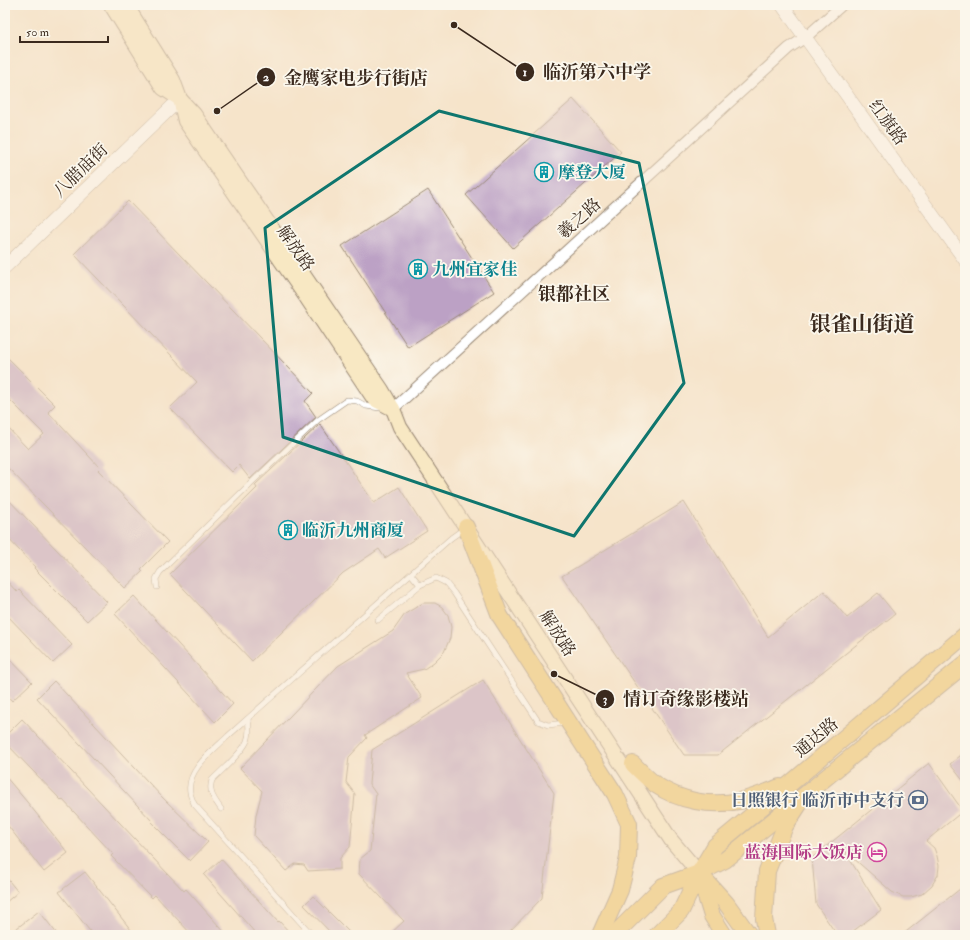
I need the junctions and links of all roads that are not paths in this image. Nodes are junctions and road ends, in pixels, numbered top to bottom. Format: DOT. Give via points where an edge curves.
graph roads {
  1 [pos="111,5"];
  2 [pos="126,5"];
  3 [pos="782,5"];
  4 [pos="842,5"];
  5 [pos="806,37"];
  6 [pos="180,99"];
  7 [pos="965,260"];
  8 [pos="5,267"];
  9 [pos="393,409"];
  10 [pos="466,527"];
  11 [pos="411,574"];
  12 [pos="420,585"];
  13 [pos="157,587"];
  14 [pos="378,620"];
  15 [pos="965,635"];
  16 [pos="965,664"];
  17 [pos="248,719"];
  18 [pos="569,723"];
  19 [pos="633,764"];
  20 [pos="791,783"];
  21 [pos="805,795"];
  22 [pos="221,809"];
  23 [pos="699,873"];
  24 [pos="312,935"];
  25 [pos="600,935"];
  26 [pos="614,935"];
  27 [pos="657,935"];
  28 [pos="724,935"];
  29 [pos="749,935"];
  30 [pos="767,935"];
  1 -- 6 [label="main road" via="163,88"];
  2 -- 6 [label="main road, 解放路" via="173,80"];
  3 -- 5 [label="street, 红旗路"];
  4 -- 5 [label="street, 羲之路"];
  5 -- 7 [label="street, 红旗路"];
  5 -- 9 [label="street, 羲之路" via="789,48"];
  6 -- 8 [label="street, 八腊庙街"];
  6 -- 9 [label="main road, 解放路" via="185,121 374,399"];
  9 -- 10 [label="main road, 解放路" via="400,427"];
  9 -- 13 [label="lane" via="366,406 348,400 318,420 160,572 156,579"];
  9 -- 19 [label="main road, 解放路" via="410,430"];
  10 -- 11 [label="lane"];
  10 -- 18 [label="main road" via="500,616"];
  10 -- 23 [label="main road, 解放路" via="671,840"];
  11 -- 12 [label="lane"];
  11 -- 17 [label="lane"];
  12 -- 14 [label="lane"];
  12 -- 18 [label="lane" via="436,578 446,583 538,721 548,725"];
  15 -- 20 [label="main road, 通达路"];
  16 -- 21 [label="main road"];
  17 -- 22 [label="lane" via="247,742 210,785 211,792"];
  17 -- 24 [label="lane" via="195,769 190,779 190,792 194,804"];
  18 -- 25 [label="main road" via="615,794 629,824 628,858 620,890"];
  19 -- 20 [label="main road" via="655,785 692,801 739,801"];
  19 -- 23 [label="main road, 解放路" via="678,834"];
  20 -- 23 [label="main road, 通达路" via="715,846"];
  21 -- 23 [label="main road" via="725,860"];
  21 -- 30 [label="main road" via="785,826 767,871 764,919"];
  23 -- 26 [label="main road" via="663,886"];
  23 -- 27 [label="main road, 通达路" via="681,911"];
  23 -- 28 [label="main road, 解放路" via="712,916"];
  23 -- 29 [label="main road, 解放路" via="726,903"];
}
